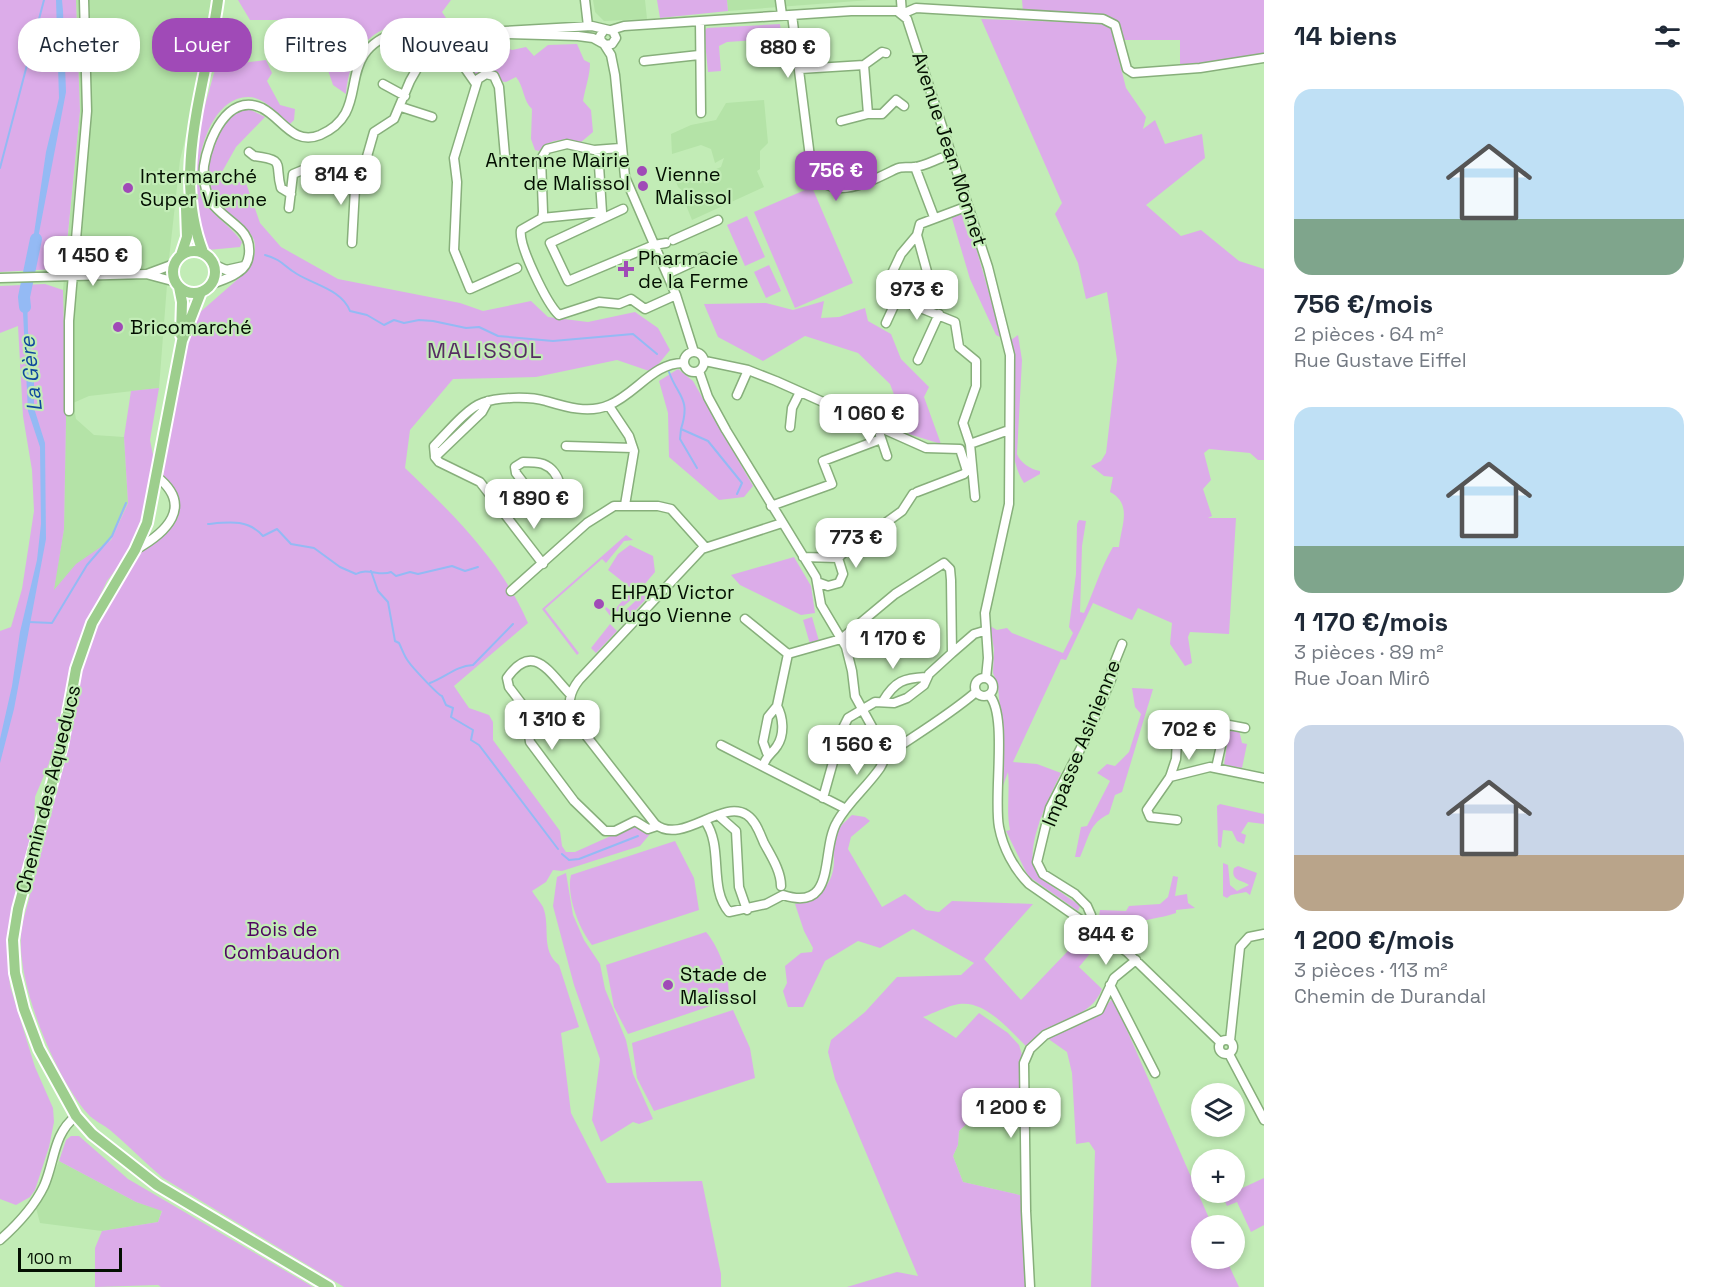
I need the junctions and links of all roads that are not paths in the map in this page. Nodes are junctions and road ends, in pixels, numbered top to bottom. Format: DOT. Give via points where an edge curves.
graph roads {
  1 [pos="84,0"];
  2 [pos="585,0"];
  3 [pos="780,0"];
  4 [pos="900,0"];
  5 [pos="217,4"];
  6 [pos="902,14"];
  7 [pos="782,15"];
  8 [pos="792,15"];
  9 [pos="700,21"];
  10 [pos="588,26"];
  11 [pos="510,31"];
  12 [pos="611,34"];
  13 [pos="510,35"];
  14 [pos="380,41"];
  15 [pos="603,44"];
  16 [pos="886,53"];
  17 [pos="699,55"];
  18 [pos="1264,58"];
  19 [pos="644,61"];
  20 [pos="864,65"];
  21 [pos="800,69"];
  22 [pos="415,72"];
  23 [pos="468,72"];
  24 [pos="615,75"];
  25 [pos="383,84"];
  26 [pos="476,84"];
  27 [pos="405,96"];
  28 [pos="904,106"];
  29 [pos="401,107"];
  30 [pos="701,113"];
  31 [pos="867,114"];
  32 [pos="432,117"];
  33 [pos="841,121"];
  34 [pos="194,126"];
  35 [pos="620,148"];
  36 [pos="602,149"];
  37 [pos="249,152"];
  38 [pos="505,156"];
  39 [pos="941,158"];
  40 [pos="915,167"];
  41 [pos="356,170"];
  42 [pos="291,194"];
  43 [pos="968,206"];
  44 [pos="289,208"];
  45 [pos="623,209"];
  46 [pos="934,217"];
  47 [pos="542,218"];
  48 [pos="718,220"];
  49 [pos="916,235"];
  50 [pos="352,243"];
  51 [pos="654,244"];
  52 [pos="203,252"];
  53 [pos="181,255"];
  54 [pos="704,257"];
  55 [pos="174,264"];
  56 [pos="215,265"];
  57 [pos="245,266"];
  58 [pos="517,268"];
  59 [pos="146,274"];
  60 [pos="667,274"];
  61 [pos="75,275"];
  62 [pos="0,278"];
  63 [pos="929,279"];
  64 [pos="212,284"];
  65 [pos="178,285"];
  66 [pos="201,292"];
  67 [pos="676,295"];
  68 [pos="897,299"];
  69 [pos="939,314"];
  70 [pos="885,323"];
  71 [pos="182,341"];
  72 [pos="694,352"];
  73 [pos="918,360"];
  74 [pos="705,361"];
  75 [pos="684,363"];
  76 [pos="748,370"];
  77 [pos="699,372"];
  78 [pos="800,392"];
  79 [pos="737,395"];
  80 [pos="609,406"];
  81 [pos="69,411"];
  82 [pos="877,426"];
  83 [pos="790,427"];
  84 [pos="1009,430"];
  85 [pos="881,439"];
  86 [pos="970,444"];
  87 [pos="566,446"];
  88 [pos="633,448"];
  89 [pos="887,456"];
  90 [pos="156,476"];
  91 [pos="530,492"];
  92 [pos="975,497"];
  93 [pos="625,505"];
  94 [pos="771,506"];
  95 [pos="505,513"];
  96 [pos="782,523"];
  97 [pos="705,547"];
  98 [pos="135,550"];
  99 [pos="803,557"];
  100 [pos="838,558"];
  101 [pos="543,564"];
  102 [pos="817,582"];
  103 [pos="511,591"];
  104 [pos="745,619"];
  105 [pos="984,632"];
  106 [pos="842,639"];
  107 [pos="1122,644"];
  108 [pos="952,653"];
  109 [pos="788,654"];
  110 [pos="926,677"];
  111 [pos="986,678"];
  112 [pos="976,692"];
  113 [pos="570,694"];
  114 [pos="989,695"];
  115 [pos="884,701"];
  116 [pos="777,706"];
  117 [pos="862,709"];
  118 [pos="1245,728"];
  119 [pos="1177,738"];
  120 [pos="721,745"];
  121 [pos="767,753"];
  122 [pos="887,754"];
  123 [pos="763,766"];
  124 [pos="1216,768"];
  125 [pos="1170,777"];
  126 [pos="1264,778"];
  127 [pos="823,798"];
  128 [pos="846,809"];
  129 [pos="719,816"];
  130 [pos="1178,820"];
  131 [pos="705,821"];
  132 [pos="657,826"];
  133 [pos="782,890"];
  134 [pos="747,910"];
  135 [pos="1088,923"];
  136 [pos="1264,934"];
  137 [pos="1136,960"];
  138 [pos="1110,985"];
  139 [pos="1230,1041"];
  140 [pos="1220,1042"];
  141 [pos="1229,1054"];
  142 [pos="1155,1073"];
  143 [pos="76,1116"];
  144 [pos="1264,1120"];
  145 [pos="0,1240"];
  146 [pos="329,1287"];
  147 [pos="1030,1287"];
  1 -- 61 [label="street" via="87,111"];
  2 -- 10 [label="street"];
  3 -- 7 [label="street"];
  4 -- 6 [label="street, Avenue Jean Monnet"];
  5 -- 34 [label="main road"];
  6 -- 8 [label="street" via="851,11"];
  6 -- 18 [label="street" via="916,8 1103,19 1115,25 1127,69 1133,73"];
  6 -- 43 [label="street, Avenue Jean Monnet" via="911,26"];
  7 -- 8 [label="street"];
  7 -- 9 [label="street"];
  8 -- 21 [label="street" via="796,67"];
  9 -- 12 [label="street" via="624,26"];
  9 -- 17 [label="street"];
  10 -- 11 [label="street"];
  10 -- 12 [label="street"];
  12 -- 15 [label="street" via="610,45"];
  12 -- 15 [label="street" via="600,36"];
  12 -- 24 [label="street"];
  13 -- 15 [label="street" via="578,36"];
  14 -- 57 [label="street" via="361,56 345,116 320,135 294,134 255,105 235,108 217,128 207,157 206,186 215,206 245,235 249,248"];
  15 -- 24 [label="street" via="611,55"];
  16 -- 20 [label="street"];
  17 -- 19 [label="street"];
  17 -- 30 [label="street"];
  20 -- 21 [label="street"];
  20 -- 31 [label="street"];
  21 -- 40 [label="street" via="814,173 839,189 858,187 904,167"];
  22 -- 27 [label="street"];
  23 -- 26 [label="street"];
  24 -- 35 [label="street"];
  25 -- 27 [label="street"];
  26 -- 38 [label="street" via="486,74 498,81"];
  26 -- 58 [label="street" via="453,158 458,183 454,250 470,289"];
  27 -- 29 [label="street"];
  28 -- 31 [label="street" via="896,100 885,112"];
  29 -- 32 [label="street"];
  29 -- 41 [label="street" via="391,122 374,132 366,160"];
  31 -- 33 [label="street"];
  34 -- 52 [label="main road" via="191,188"];
  34 -- 53 [label="main road" via="184,169 187,227"];
  35 -- 36 [label="street"];
  35 -- 51 [label="street" via="625,177"];
  36 -- 47 [label="street" via="602,212"];
  36 -- 47 [label="street" via="567,144 552,146 544,152"];
  37 -- 42 [label="street" via="276,162 281,188"];
  39 -- 40 [label="street"];
  40 -- 46 [label="street"];
  41 -- 42 [label="street" via="310,167 293,174"];
  41 -- 50 [label="street"];
  42 -- 44 [label="street"];
  43 -- 46 [label="street"];
  43 -- 84 [label="street, Avenue Jean Monnet" via="1011,355"];
  45 -- 51 [label="street" via="550,243 568,281"];
  46 -- 49 [label="street" via="920,224"];
  47 -- 67 [label="street" via="520,234 546,296 559,315 599,302 619,304 631,299 645,309"];
  48 -- 51 [label="street" via="670,242"];
  49 -- 63 [label="street"];
  49 -- 68 [label="street" via="901,254 885,288 888,295"];
  51 -- 60 [label="street"];
  52 -- 53 [label="main road" via="192,250"];
  52 -- 56 [label="main road"];
  53 -- 55 [label="main road"];
  54 -- 60 [label="street"];
  55 -- 59 [label="street"];
  55 -- 65 [label="main road"];
  56 -- 57 [label="street" via="225,270"];
  56 -- 64 [label="main road"];
  57 -- 64 [label="street" via="237,274"];
  59 -- 61 [label="street"];
  59 -- 65 [label="street"];
  60 -- 67 [label="street"];
  61 -- 62 [label="street"];
  61 -- 81 [label="street" via="69,321"];
  64 -- 66 [label="main road"];
  65 -- 66 [label="main road" via="189,292"];
  65 -- 71 [label="main road, Chemin des Aqueducs"];
  66 -- 71 [label="main road, Chemin des Aqueducs"];
  67 -- 72 [label="street"];
  68 -- 69 [label="street"];
  68 -- 70 [label="street"];
  69 -- 73 [label="street"];
  69 -- 86 [label="street" via="955,322 959,347 977,364 976,386 963,421"];
  71 -- 90 [label="main road, Chemin des Aqueducs"];
  72 -- 74 [label="street"];
  72 -- 75 [label="street" via="688,354"];
  74 -- 76 [label="street"];
  74 -- 77 [label="street"];
  75 -- 77 [label="street" via="689,371"];
  75 -- 80 [label="street" via="667,365"];
  76 -- 78 [label="street"];
  76 -- 79 [label="street"];
  77 -- 94 [label="street" via="714,409"];
  78 -- 82 [label="street"];
  78 -- 83 [label="street" via="792,408"];
  80 -- 88 [label="street"];
  80 -- 95 [label="street" via="570,408 537,400 488,401 476,406 434,446 439,462 480,482"];
  82 -- 85 [label="street"];
  82 -- 100 [label="street" via="926,448 960,449 967,471 915,493 902,512 885,524 872,527"];
  84 -- 86 [label="street"];
  84 -- 105 [label="street, Avenue Jean Monnet" via="1009,504 988,593"];
  85 -- 89 [label="street"];
  85 -- 94 [label="street" via="823,461 832,484"];
  86 -- 92 [label="street"];
  87 -- 88 [label="street"];
  88 -- 93 [label="street"];
  90 -- 98 [label="main road, Chemin des Aqueducs" via="147,523"];
  90 -- 98 [label="street" via="172,498 171,523 160,536"];
  91 -- 91 [label="street" via="516,470 517,464 543,464 550,468 559,482 560,501 554,510 546,510"];
  91 -- 95 [label="street"];
  93 -- 97 [label="street" via="671,509"];
  93 -- 101 [label="street" via="601,513"];
  94 -- 96 [label="street"];
  95 -- 101 [label="street"];
  96 -- 97 [label="street"];
  96 -- 99 [label="street"];
  97 -- 113 [label="street" via="608,648"];
  98 -- 143 [label="main road, Chemin des Aqueducs" via="85,639 13,940 15,973 24,1009 39,1049"];
  99 -- 100 [label="street"];
  99 -- 102 [label="street"];
  100 -- 102 [label="street" via="843,573 838,583 828,586"];
  101 -- 103 [label="street"];
  102 -- 106 [label="street" via="821,605"];
  104 -- 109 [label="street"];
  105 -- 108 [label="street" via="974,634"];
  105 -- 111 [label="street, Avenue Jean Monnet"];
  106 -- 108 [label="street" via="895,594 944,563 950,569 951,580"];
  106 -- 109 [label="street"];
  106 -- 117 [label="street" via="850,660 855,696"];
  107 -- 135 [label="street, Impasse Asinienne" via="1087,736 1050,808 1038,857 1043,874 1087,906 1091,915"];
  108 -- 110 [label="street"];
  109 -- 116 [label="street"];
  110 -- 115 [label="street" via="905,678 894,684"];
  110 -- 115 [label="street" via="924,685 907,698 894,703"];
  111 -- 112 [label="street" via="976,682"];
  111 -- 114 [label="street" via="993,686"];
  112 -- 114 [label="street" via="984,697"];
  112 -- 122 [label="street"];
  113 -- 132 [label="street" via="574,720"];
  113 -- 132 [label="street" via="532,659 507,678 525,708 530,742 568,794 600,828 615,831 635,821 648,829"];
  114 -- 135 [label="street" via="998,721 997,811 1007,850 1029,884"];
  115 -- 117 [label="street"];
  116 -- 121 [label="street" via="768,717 764,742"];
  116 -- 121 [label="street" via="783,720 777,746"];
  117 -- 122 [label="street"];
  117 -- 127 [label="street" via="845,721"];
  118 -- 124 [label="street" via="1229,724 1225,728"];
  119 -- 125 [label="street"];
  120 -- 123 [label="street"];
  121 -- 123 [label="street"];
  122 -- 128 [label="street"];
  123 -- 127 [label="street"];
  124 -- 125 [label="street"];
  124 -- 126 [label="street"];
  125 -- 130 [label="street" via="1148,814 1154,819"];
  127 -- 128 [label="street"];
  128 -- 133 [label="street" via="830,836 822,883 804,898 794,899"];
  129 -- 131 [label="street"];
  129 -- 133 [label="street" via="738,812 750,817 777,870"];
  129 -- 134 [label="street" via="736,831 739,887"];
  131 -- 132 [label="street" via="676,830"];
  131 -- 134 [label="street" via="713,834 718,882 726,909"];
  133 -- 134 [label="street"];
  135 -- 137 [label="street"];
  136 -- 139 [label="street" via="1249,937 1240,947"];
  137 -- 138 [label="street" via="1120,971"];
  137 -- 140 [label="street"];
  138 -- 142 [label="street"];
  138 -- 147 [label="street" via="1099,1010 1045,1035 1030,1049 1024,1063"];
  139 -- 140 [label="street"];
  139 -- 141 [label="street" via="1233,1047"];
  140 -- 141 [label="street" via="1219,1050"];
  141 -- 144 [label="street"];
  143 -- 145 [label="street" via="58,1137 38,1197"];
  143 -- 146 [label="main road, Chemin des Aqueducs" via="157,1185"];
}
